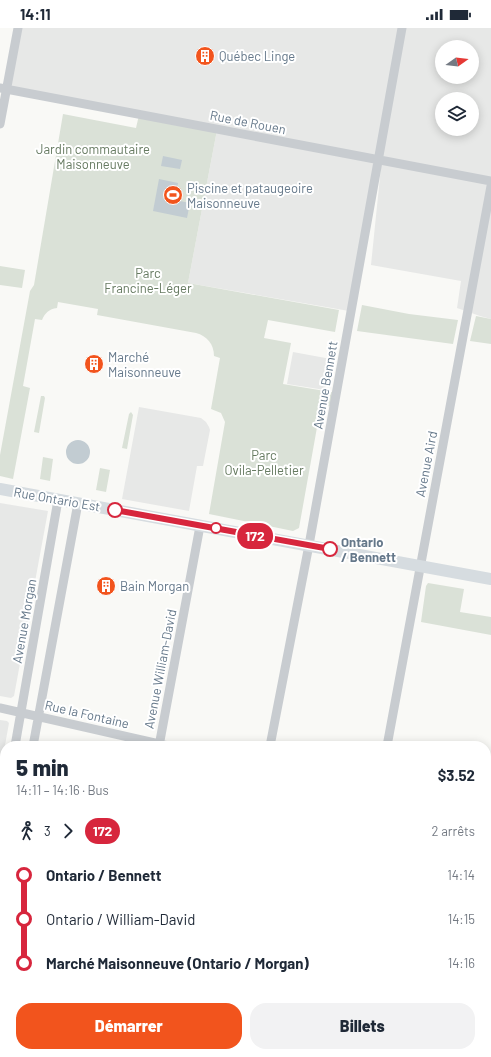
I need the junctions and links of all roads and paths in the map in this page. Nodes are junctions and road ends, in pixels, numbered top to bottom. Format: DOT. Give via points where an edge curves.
graph roads {
  1 [pos="18,28"];
  2 [pos="402,28"];
  3 [pos="3,88"];
  4 [pos="0,124"];
  5 [pos="379,161"];
  6 [pos="491,181"];
  7 [pos="491,186"];
  8 [pos="0,489"];
  9 [pos="58,500"];
  10 [pos="78,503"];
  11 [pos="200,526"];
  12 [pos="309,545"];
  13 [pos="420,566"];
  14 [pos="491,579"];
  15 [pos="0,708"];
  16 [pos="21,712"];
  17 [pos="38,716"];
  18 [pos="16,741"];
  19 [pos="34,741"];
  20 [pos="145,741"];
  21 [pos="163,741"];
  22 [pos="271,741"];
  23 [pos="388,741"];
  1 -- 3 [label="street"];
  2 -- 5 [label="street, Avenue Bennett"];
  3 -- 4 [label="street"];
  3 -- 5 [label="street, Rue de Rouen"];
  5 -- 6 [label="street, Rue de Rouen"];
  5 -- 12 [label="street, Avenue Bennett"];
  7 -- 13 [label="street, Avenue Aird"];
  8 -- 9 [label="main road, Rue Ontario Est"];
  9 -- 10 [label="main road, Rue Ontario Est"];
  9 -- 16 [label="street, Avenue Morgan"];
  10 -- 11 [label="main road, Rue Ontario Est"];
  10 -- 17 [label="street"];
  11 -- 12 [label="main road, Rue Ontario Est"];
  11 -- 21 [label="street, Avenue William-David"];
  12 -- 13 [label="main road, Rue Ontario Est"];
  12 -- 22 [label="street, Avenue Bennett"];
  13 -- 14 [label="main road, Rue Ontario Est"];
  13 -- 23 [label="street, Avenue Aird"];
  15 -- 16 [label="street, Rue la Fontaine"];
  16 -- 17 [label="street, Rue la Fontaine"];
  16 -- 18 [label="street, Avenue Morgan"];
  17 -- 19 [label="street"];
  17 -- 20 [label="street, Rue la Fontaine"];
}
